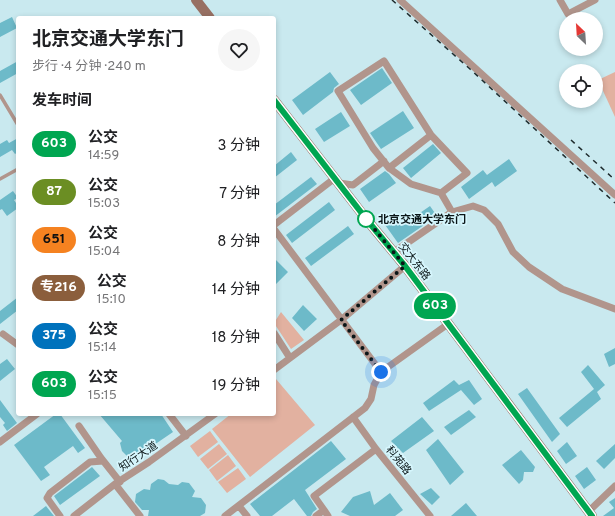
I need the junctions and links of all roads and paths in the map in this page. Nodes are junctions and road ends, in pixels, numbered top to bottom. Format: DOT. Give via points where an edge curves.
graph roads {
  1 [pos="196,0"];
  2 [pos="400,0"];
  3 [pos="560,0"];
  4 [pos="595,0"];
  5 [pos="208,16"];
  6 [pos="0,95"];
  7 [pos="276,103"];
  8 [pos="16,122"];
  9 [pos="431,136"];
  10 [pos="384,161"];
  11 [pos="389,168"];
  12 [pos="16,170"];
  13 [pos="0,179"];
  14 [pos="337,180"];
  15 [pos="441,193"];
  16 [pos="615,194"];
  17 [pos="452,212"];
  18 [pos="276,224"];
  19 [pos="276,232"];
  20 [pos="394,252"];
  21 [pos="405,266"];
  22 [pos="615,309"];
  23 [pos="341,320"];
  24 [pos="448,324"];
  25 [pos="3,334"];
  26 [pos="276,336"];
  27 [pos="16,344"];
  28 [pos="290,358"];
  29 [pos="276,368"];
  30 [pos="381,372"];
  31 [pos="34,416"];
  32 [pos="171,416"];
  33 [pos="212,416"];
  34 [pos="353,417"];
  35 [pos="79,426"];
  36 [pos="186,436"];
  37 [pos="0,442"];
  38 [pos="376,448"];
  39 [pos="103,461"];
  40 [pos="118,483"];
  41 [pos="615,486"];
  42 [pos="240,506"];
  43 [pos="326,513"];
  44 [pos="587,515"];
  45 [pos="60,516"];
  46 [pos="74,516"];
  47 [pos="140,516"];
  48 [pos="225,516"];
  49 [pos="247,516"];
  50 [pos="316,516"];
  51 [pos="430,516"];
  1 -- 5 [label="street"];
  2 -- 16 [label="street"];
  3 -- 4 [label="street" via="568,14"];
  6 -- 8 [label="lane"];
  7 -- 14 [label="street, 交大东路"];
  9 -- 10 [label="street" via="384,61 338,91 373,148"];
  9 -- 11 [label="street"];
  9 -- 15 [label="street" via="466,173"];
  10 -- 11 [label="street"];
  10 -- 14 [label="street" via="353,184"];
  11 -- 15 [label="street" via="412,184"];
  12 -- 13 [label="lane"];
  14 -- 18 [label="street"];
  14 -- 20 [label="street, 交大东路"];
  15 -- 17 [label="street"];
  17 -- 20 [label="street"];
  17 -- 22 [label="street" via="473,206 484,210 498,224 514,252 529,267 562,289"];
  19 -- 23 [label="street"];
  20 -- 21 [label="street, 交大东路"];
  21 -- 23 [label="street"];
  21 -- 24 [label="street, 交大东路"];
  23 -- 28 [label="street"];
  23 -- 30 [label="street"];
  24 -- 30 [label="street"];
  24 -- 44 [label="street, 交大东路"];
  25 -- 27 [label="street"];
  26 -- 28 [label="street"];
  28 -- 29 [label="street"];
  30 -- 34 [label="street" via="374,385 371,399 365,408"];
  31 -- 37 [label="street"];
  32 -- 36 [label="street"];
  33 -- 36 [label="street, 知行大道"];
  34 -- 38 [label="street, 科苑路"];
  34 -- 42 [label="street"];
  35 -- 39 [label="street"];
  36 -- 40 [label="street, 知行大道"];
  38 -- 43 [label="street" via="314,496"];
  38 -- 51 [label="street, 科苑路"];
  39 -- 40 [label="street"];
  39 -- 45 [label="street" via="90,462 50,493 47,498"];
  40 -- 46 [label="street, 知行大道"];
  40 -- 47 [label="street"];
  41 -- 44 [label="street"];
  42 -- 48 [label="street"];
  42 -- 49 [label="street"];
  43 -- 50 [label="street"];
}
